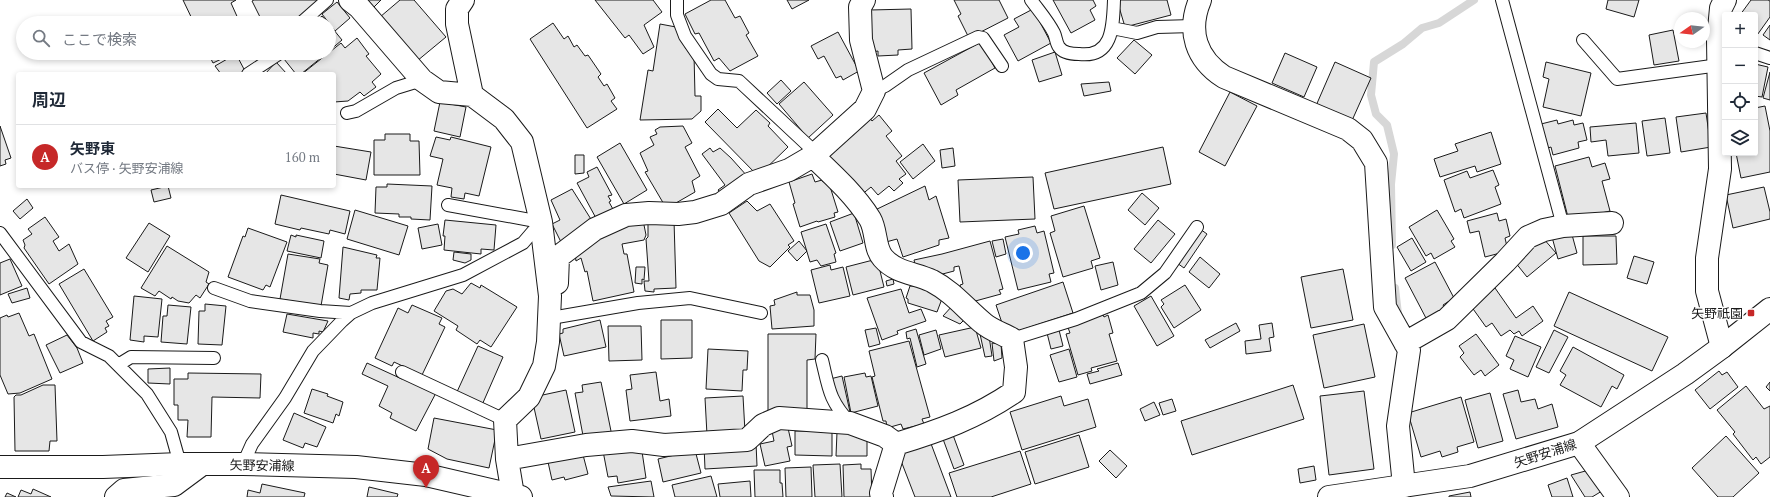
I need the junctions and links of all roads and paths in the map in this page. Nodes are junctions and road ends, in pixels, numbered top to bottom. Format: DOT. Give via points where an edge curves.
graph roads {
  1 [pos="327,0"];
  2 [pos="350,0"];
  3 [pos="463,0"];
  4 [pos="677,0"];
  5 [pos="864,0"];
  6 [pos="1031,0"];
  7 [pos="1114,0"];
  8 [pos="1200,0"];
  9 [pos="1502,0"];
  10 [pos="1725,0"];
  11 [pos="309,16"];
  12 [pos="1193,26"];
  13 [pos="1112,28"];
  14 [pos="1583,40"];
  15 [pos="1722,42"];
  16 [pos="1758,54"];
  17 [pos="1770,58"];
  18 [pos="269,60"];
  19 [pos="1718,65"];
  20 [pos="1002,66"];
  21 [pos="251,72"];
  22 [pos="422,80"];
  23 [pos="874,91"];
  24 [pos="472,95"];
  25 [pos="347,113"];
  26 [pos="815,154"];
  27 [pos="448,205"];
  28 [pos="541,222"];
  29 [pos="1612,222"];
  30 [pos="1563,226"];
  31 [pos="1197,227"];
  32 [pos="0,234"];
  33 [pos="214,288"];
  34 [pos="550,296"];
  35 [pos="1770,309"];
  36 [pos="351,313"];
  37 [pos="761,313"];
  38 [pos="551,318"];
  39 [pos="1012,339"];
  40 [pos="1405,343"];
  41 [pos="1722,347"];
  42 [pos="214,358"];
  43 [pos="822,360"];
  44 [pos="118,365"];
  45 [pos="402,372"];
  46 [pos="505,420"];
  47 [pos="850,423"];
  48 [pos="896,444"];
  49 [pos="1579,444"];
  50 [pos="507,459"];
  51 [pos="180,464"];
  52 [pos="243,464"];
  53 [pos="201,465"];
  54 [pos="0,467"];
  55 [pos="1404,486"];
  56 [pos="1375,494"];
  57 [pos="517,496"];
  58 [pos="116,497"];
  59 [pos="882,497"];
  60 [pos="1330,497"];
  61 [pos="1618,497"];
  1 -- 11 [label="lane"];
  2 -- 22 [label="street" via="359,7"];
  3 -- 24 [label="street" via="457,9 457,24"];
  4 -- 26 [label="lane" via="677,15 686,36 711,74 718,79 739,81"];
  5 -- 23 [label="street" via="860,7 861,40"];
  6 -- 13 [label="lane" via="1054,33 1059,47 1065,52 1087,55 1097,52 1106,45"];
  7 -- 13 [label="lane"];
  8 -- 12 [label="street"];
  9 -- 30 [label="lane"];
  10 -- 15 [label="street" via="1721,8"];
  12 -- 13 [label="lane" via="1157,27 1138,33"];
  12 -- 40 [label="street" via="1199,50 1215,71 1348,129 1362,140 1376,163 1385,307"];
  14 -- 19 [label="lane" via="1617,79"];
  15 -- 19 [label="street"];
  16 -- 17 [label="lane"];
  18 -- 21 [label="lane"];
  19 -- 41 [label="street" via="1720,169 1707,258 1706,290"];
  20 -- 23 [label="lane" via="983,38 978,38 908,70"];
  22 -- 24 [label="street" via="439,92"];
  22 -- 25 [label="lane" via="396,88 356,111"];
  23 -- 26 [label="street" via="865,109"];
  24 -- 28 [label="street" via="504,119 522,142"];
  26 -- 34 [label="street" via="789,170 749,184 721,204 678,214 649,212 626,215 595,229 558,257 557,287"];
  26 -- 39 [label="street" via="866,214 875,231 879,253 893,268 931,281 960,300 984,324"];
  27 -- 28 [label="lane"];
  28 -- 34 [label="street"];
  28 -- 36 [label="lane" via="523,243 463,275 372,303"];
  29 -- 30 [label="street"];
  30 -- 40 [label="street" via="1528,237 1447,318"];
  31 -- 39 [label="lane" via="1165,272 1140,294 1076,319"];
  32 -- 44 [label="lane" via="81,342 109,356"];
  33 -- 36 [label="lane" via="250,301"];
  34 -- 38 [label="street"];
  35 -- 41 [label="street, 矢野安浦線"];
  36 -- 52 [label="lane" via="312,351 285,398 252,444"];
  37 -- 38 [label="lane" via="690,298 638,303"];
  38 -- 46 [label="street" via="544,366 529,397"];
  39 -- 48 [label="street" via="1016,367 1014,392 973,417"];
  40 -- 55 [label="street" via="1409,350 1398,426"];
  41 -- 49 [label="street, 矢野安浦線"];
  42 -- 44 [label="lane" via="132,358"];
  43 -- 47 [label="lane" via="830,396"];
  44 -- 51 [label="lane" via="146,394 171,432"];
  45 -- 46 [label="lane"];
  46 -- 50 [label="street"];
  47 -- 48 [label="street" via="885,436"];
  47 -- 50 [label="street" via="779,418 763,425 747,440 664,445 632,441 586,445"];
  48 -- 59 [label="street"];
  49 -- 55 [label="street, 矢野安浦線" via="1470,476"];
  49 -- 61 [label="street"];
  50 -- 57 [label="street"];
  51 -- 53 [label="street, 矢野安浦線"];
  51 -- 54 [label="street, 矢野安浦線"];
  52 -- 53 [label="street, 矢野安浦線"];
  52 -- 57 [label="street, 矢野安浦線" via="356,467 426,475"];
  53 -- 58 [label="street" via="174,485 124,490"];
  55 -- 56 [label="street, 矢野安浦線"];
  56 -- 60 [label="street, 矢野安浦線"];
}
